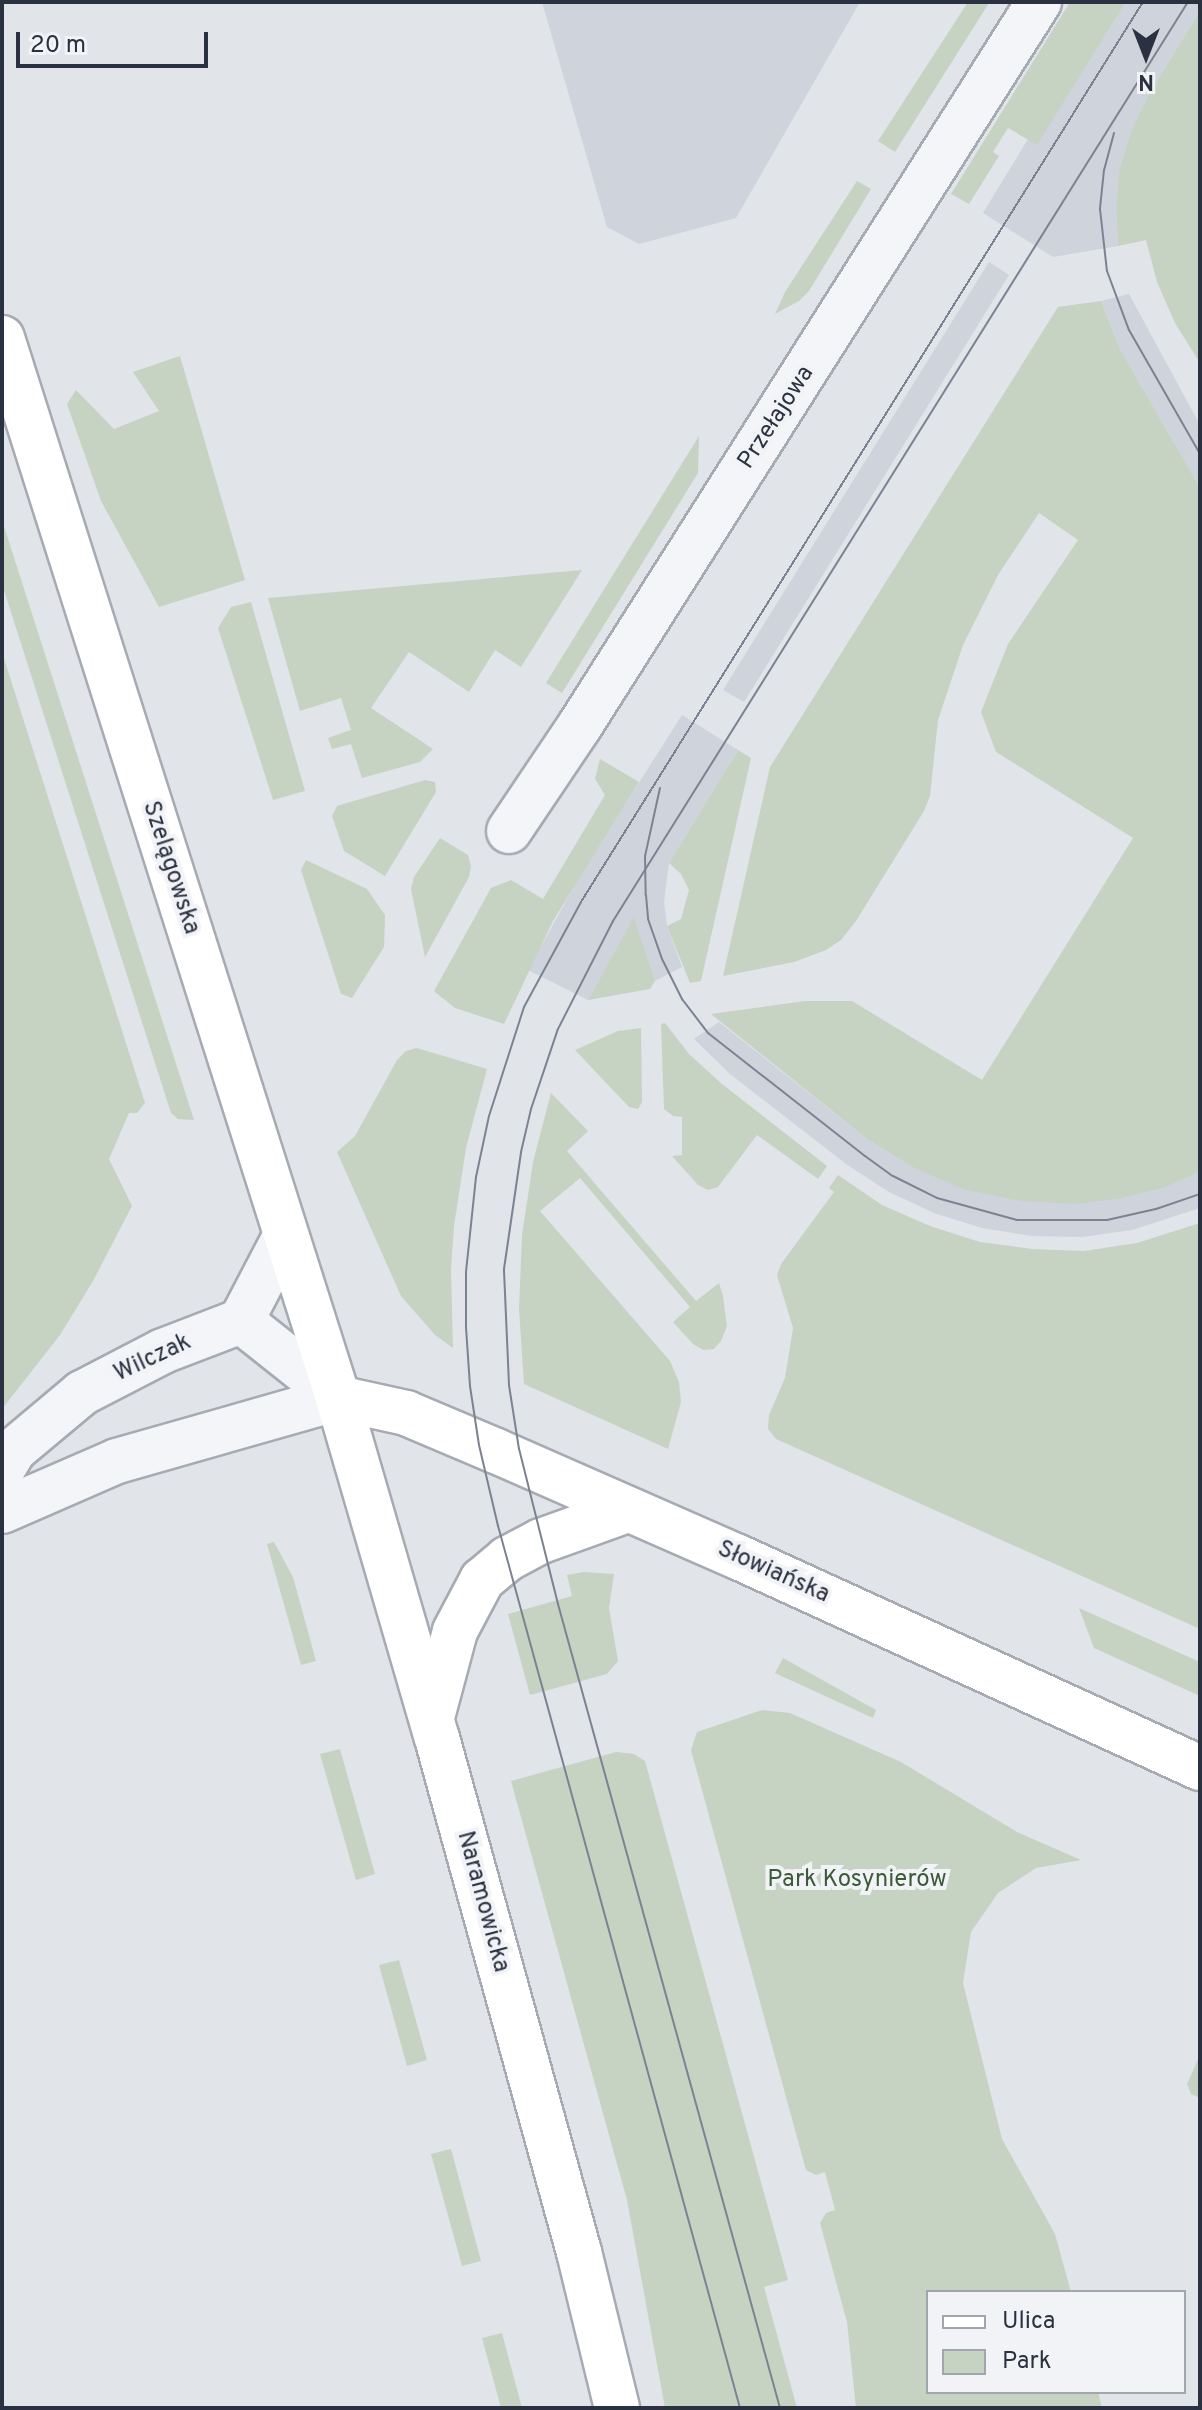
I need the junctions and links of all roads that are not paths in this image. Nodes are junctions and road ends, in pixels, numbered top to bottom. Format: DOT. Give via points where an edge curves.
graph roads {
  1 [pos="1039,2"];
  2 [pos="2,338"];
  3 [pos="509,831"];
  4 [pos="285,1237"];
  5 [pos="241,1321"];
  6 [pos="338,1398"];
  7 [pos="2,1470"];
  8 [pos="627,1510"];
  9 [pos="2,1511"];
  10 [pos="432,1720"];
  11 [pos="1200,1768"];
  12 [pos="617,2408"];
  1 -- 3 [label="street, Przełajowa"];
  2 -- 4 [label="street, Szelągowska"];
  4 -- 5 [label="street"];
  4 -- 6 [label="street, Szelągowska"];
  5 -- 6 [label="street"];
  5 -- 7 [label="street, Wilczak" via="163,1351 82,1393 14,1450"];
  6 -- 8 [label="street, Słowiańska" via="406,1413"];
  6 -- 9 [label="street" via="117,1461"];
  6 -- 10 [label="street, Naramowicka"];
  8 -- 10 [label="street" via="541,1541 482,1580 455,1631"];
  8 -- 11 [label="street, Słowiańska"];
  10 -- 12 [label="street, Naramowicka"];
}
